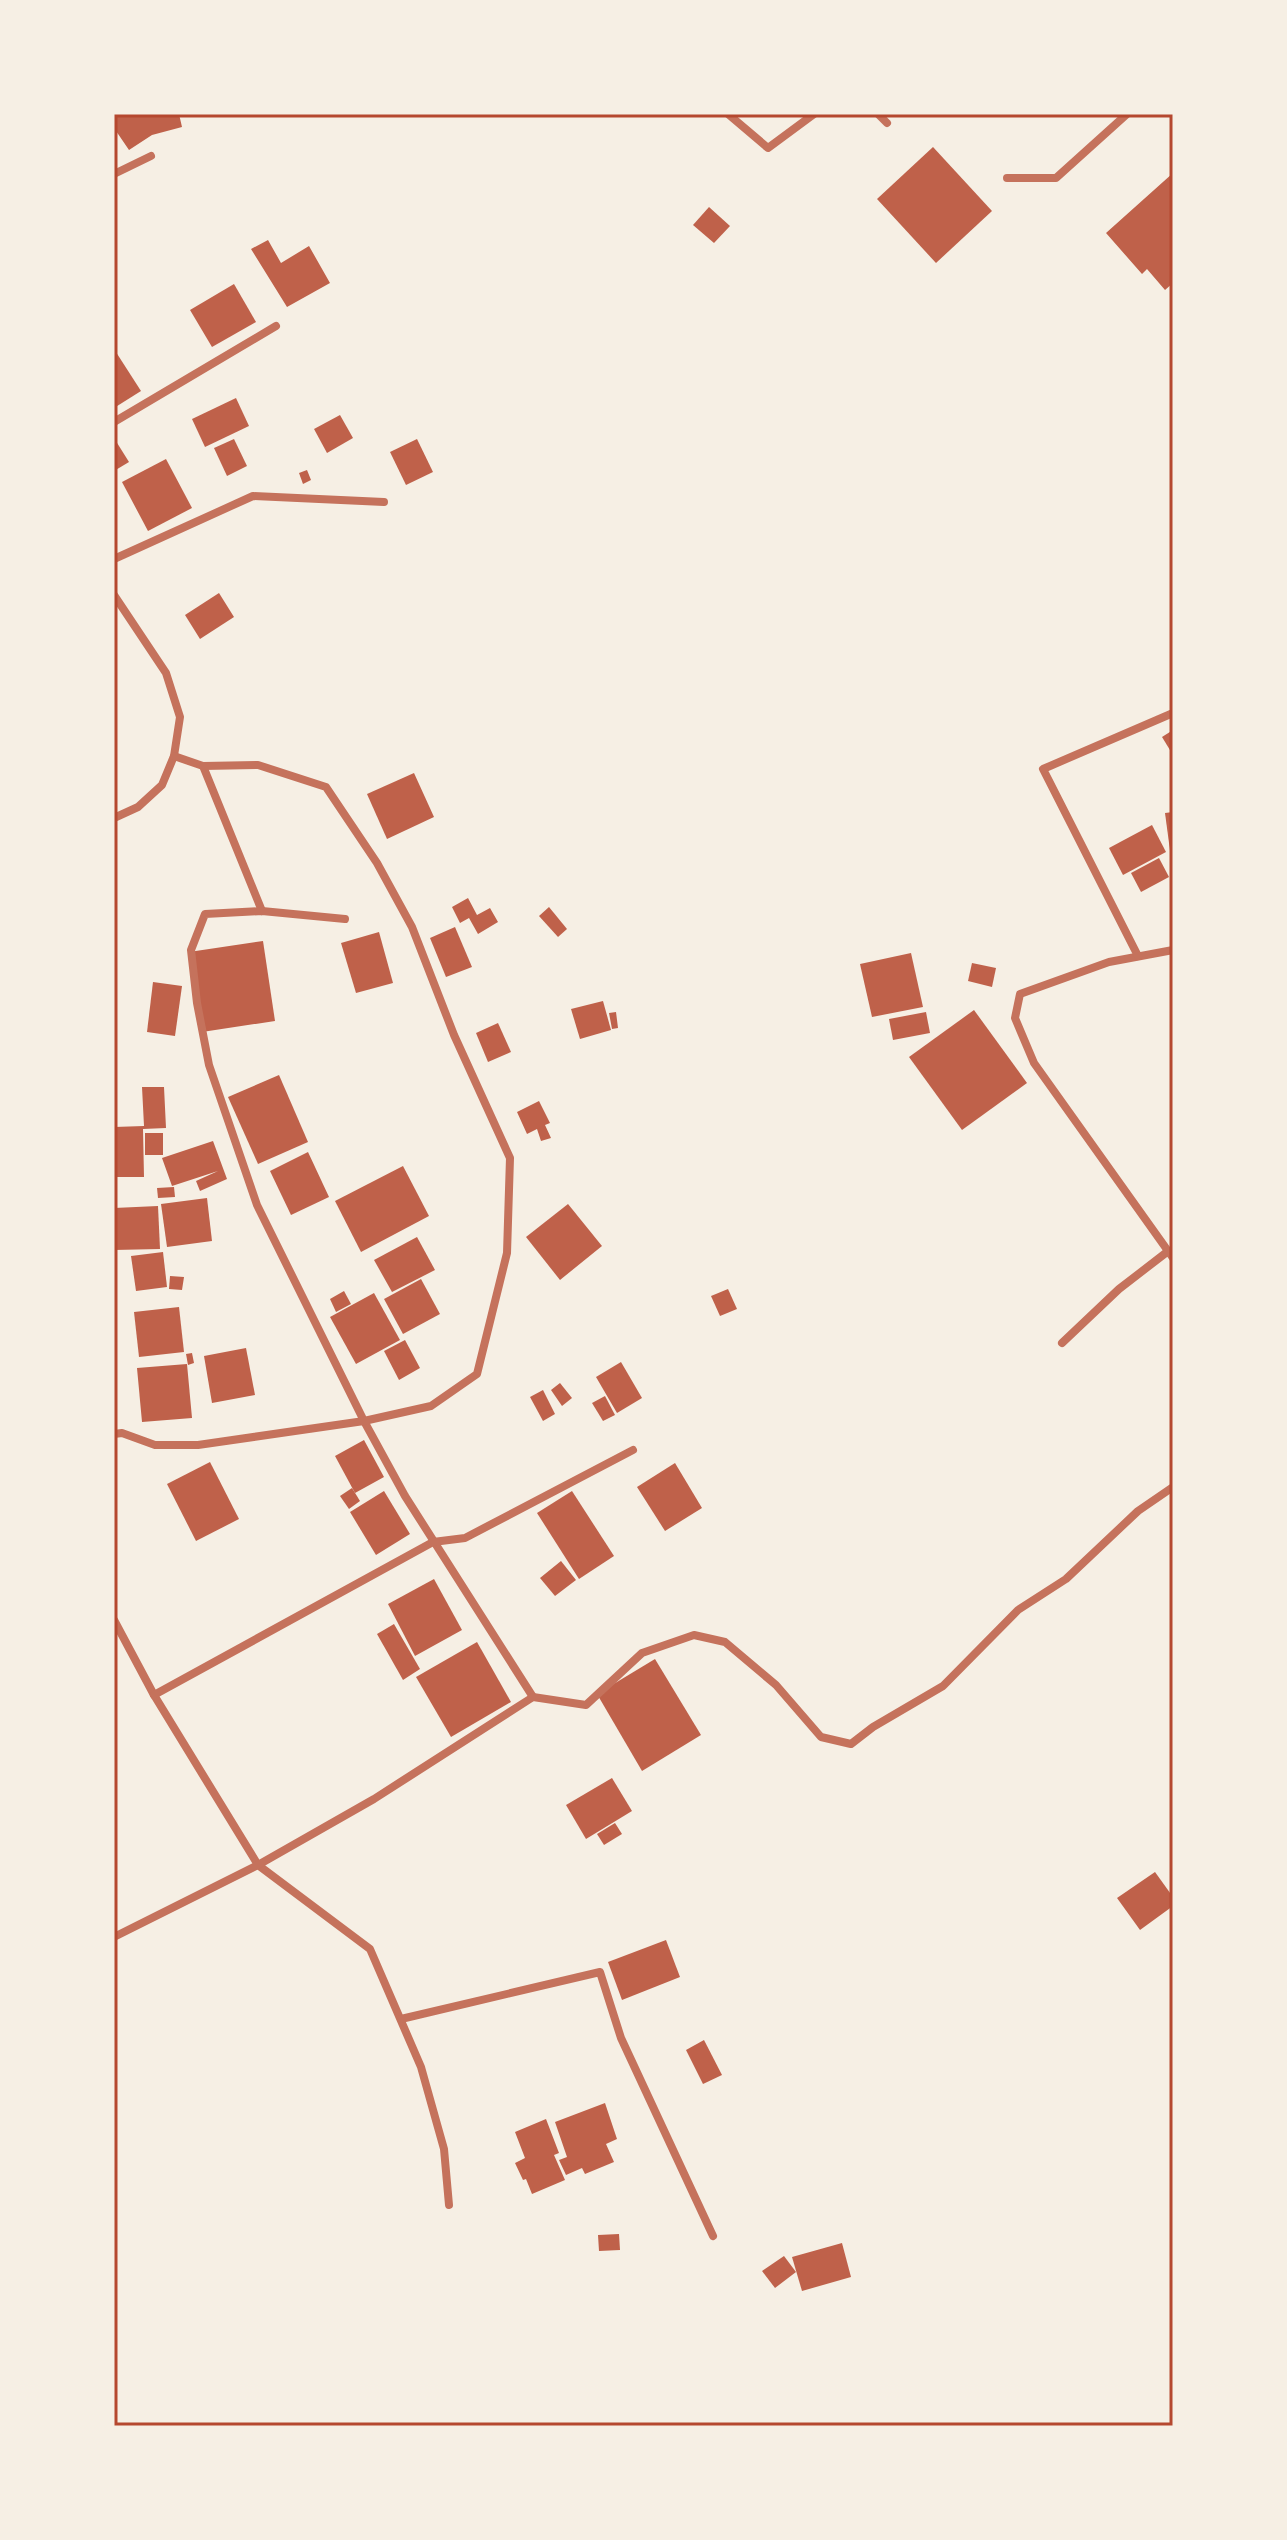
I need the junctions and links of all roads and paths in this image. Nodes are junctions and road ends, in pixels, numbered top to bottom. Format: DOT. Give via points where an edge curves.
graph roads {
  1 [pos="728,114"];
  2 [pos="814,114"];
  3 [pos="878,114"];
  4 [pos="1127,114"];
  5 [pos="887,123"];
  6 [pos="151,156"];
  7 [pos="114,174"];
  8 [pos="1007,178"];
  9 [pos="276,326"];
  10 [pos="114,422"];
  11 [pos="384,502"];
  12 [pos="114,559"];
  13 [pos="114,595"];
  14 [pos="1173,713"];
  15 [pos="174,756"];
  16 [pos="203,766"];
  17 [pos="114,818"];
  18 [pos="262,911"];
  19 [pos="345,919"];
  20 [pos="1173,950"];
  21 [pos="1138,956"];
  22 [pos="1170,1255"];
  23 [pos="1062,1343"];
  24 [pos="364,1421"];
  25 [pos="114,1434"];
  26 [pos="633,1450"];
  27 [pos="1171,1491"];
  28 [pos="433,1542"];
  29 [pos="114,1620"];
  30 [pos="154,1695"];
  31 [pos="533,1697"];
  32 [pos="258,1865"];
  33 [pos="114,1937"];
  34 [pos="401,2019"];
  35 [pos="449,2205"];
  36 [pos="713,2236"];
  1 -- 2 [label="street" via="768,148"];
  3 -- 5 [label="street"];
  4 -- 8 [label="street" via="1056,178"];
  6 -- 7 [label="street"];
  9 -- 10 [label="street"];
  11 -- 12 [label="street" via="253,496"];
  13 -- 15 [label="street" via="166,673 180,717"];
  14 -- 21 [label="street" via="1043,769"];
  15 -- 16 [label="street"];
  15 -- 17 [label="street" via="162,785 138,807"];
  16 -- 18 [label="street"];
  16 -- 24 [label="street" via="258,765 326,787 412,927 510,1158 507,1253 477,1374 431,1406"];
  18 -- 19 [label="street"];
  18 -- 24 [label="street" via="205,914 191,950 209,1065 257,1205"];
  20 -- 21 [label="street"];
  21 -- 22 [label="street" via="1020,994 1015,1018 1034,1063"];
  22 -- 23 [label="street" via="1119,1289"];
  24 -- 25 [label="street" via="198,1445 155,1445"];
  24 -- 28 [label="street"];
  26 -- 28 [label="street" via="465,1538"];
  27 -- 31 [label="street" via="1138,1511 1066,1579 1018,1610 943,1686 851,1744 821,1737 776,1685 725,1642 694,1635 642,1653 586,1705"];
  28 -- 30 [label="street"];
  28 -- 31 [label="street"];
  29 -- 30 [label="street"];
  30 -- 32 [label="street"];
  31 -- 32 [label="street" via="374,1799"];
  32 -- 33 [label="street"];
  32 -- 34 [label="street" via="370,1949"];
  34 -- 35 [label="street" via="444,2149"];
  34 -- 36 [label="street" via="600,1972 621,2038"];
}
